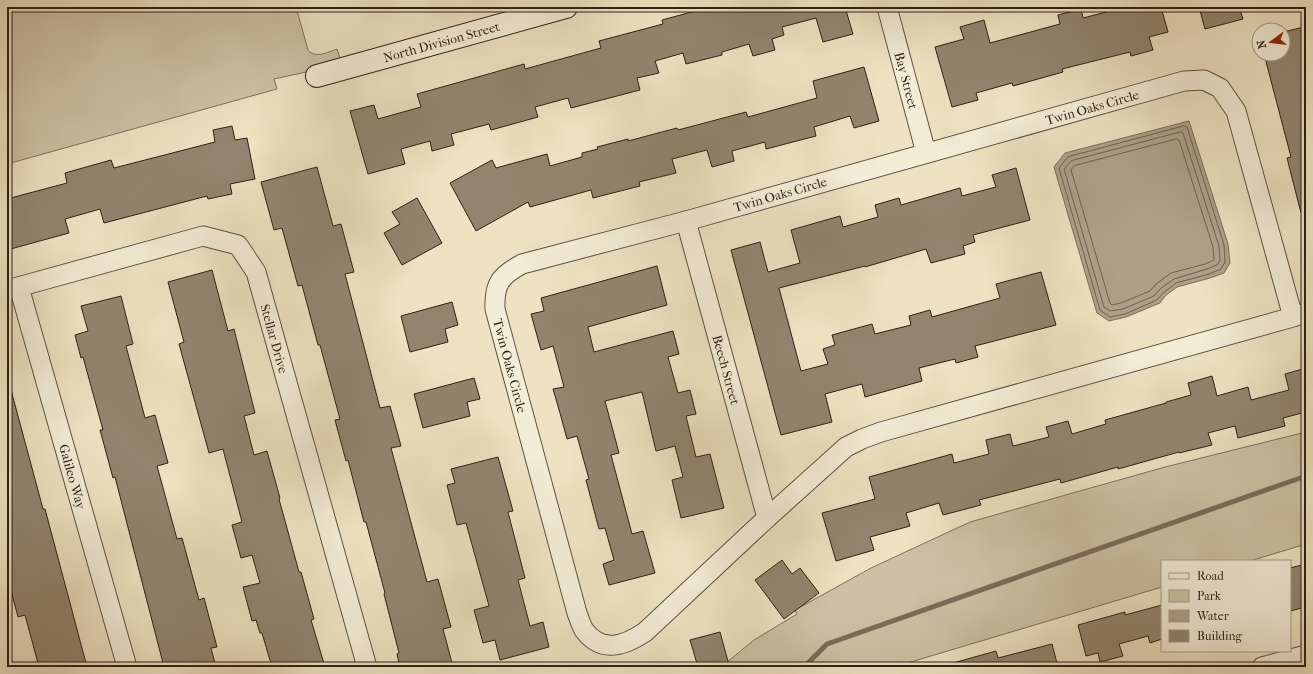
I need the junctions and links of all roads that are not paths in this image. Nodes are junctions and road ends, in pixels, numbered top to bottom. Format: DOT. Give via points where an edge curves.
graph roads {
  1 [pos="566,7"];
  2 [pos="886,7"];
  3 [pos="317,76"];
  4 [pos="926,153"];
  5 [pos="686,221"];
  6 [pos="13,288"];
  7 [pos="1299,315"];
  8 [pos="767,518"];
  9 [pos="1306,655"];
  10 [pos="127,667"];
  11 [pos="367,667"];
  12 [pos="1262,667"];
  1 -- 3 [label="street, North Division Street"];
  2 -- 4 [label="street, Bay Street"];
  4 -- 5 [label="street, Twin Oaks Circle"];
  4 -- 7 [label="street, Twin Oaks Circle" via="1184,81 1204,80 1220,88 1236,111"];
  5 -- 8 [label="street, Beech Street"];
  5 -- 8 [label="street, Twin Oaks Circle" via="522,264 509,271 498,283 494,296 495,309 577,613 584,629 604,646 632,641 645,632"];
  6 -- 10 [label="street, Galileo Way"];
  6 -- 11 [label="street, Stellar Drive" via="203,236 238,246 256,272"];
  7 -- 8 [label="street, Twin Oaks Circle" via="880,432 846,447"];
  9 -- 12 [label="street"];
}
